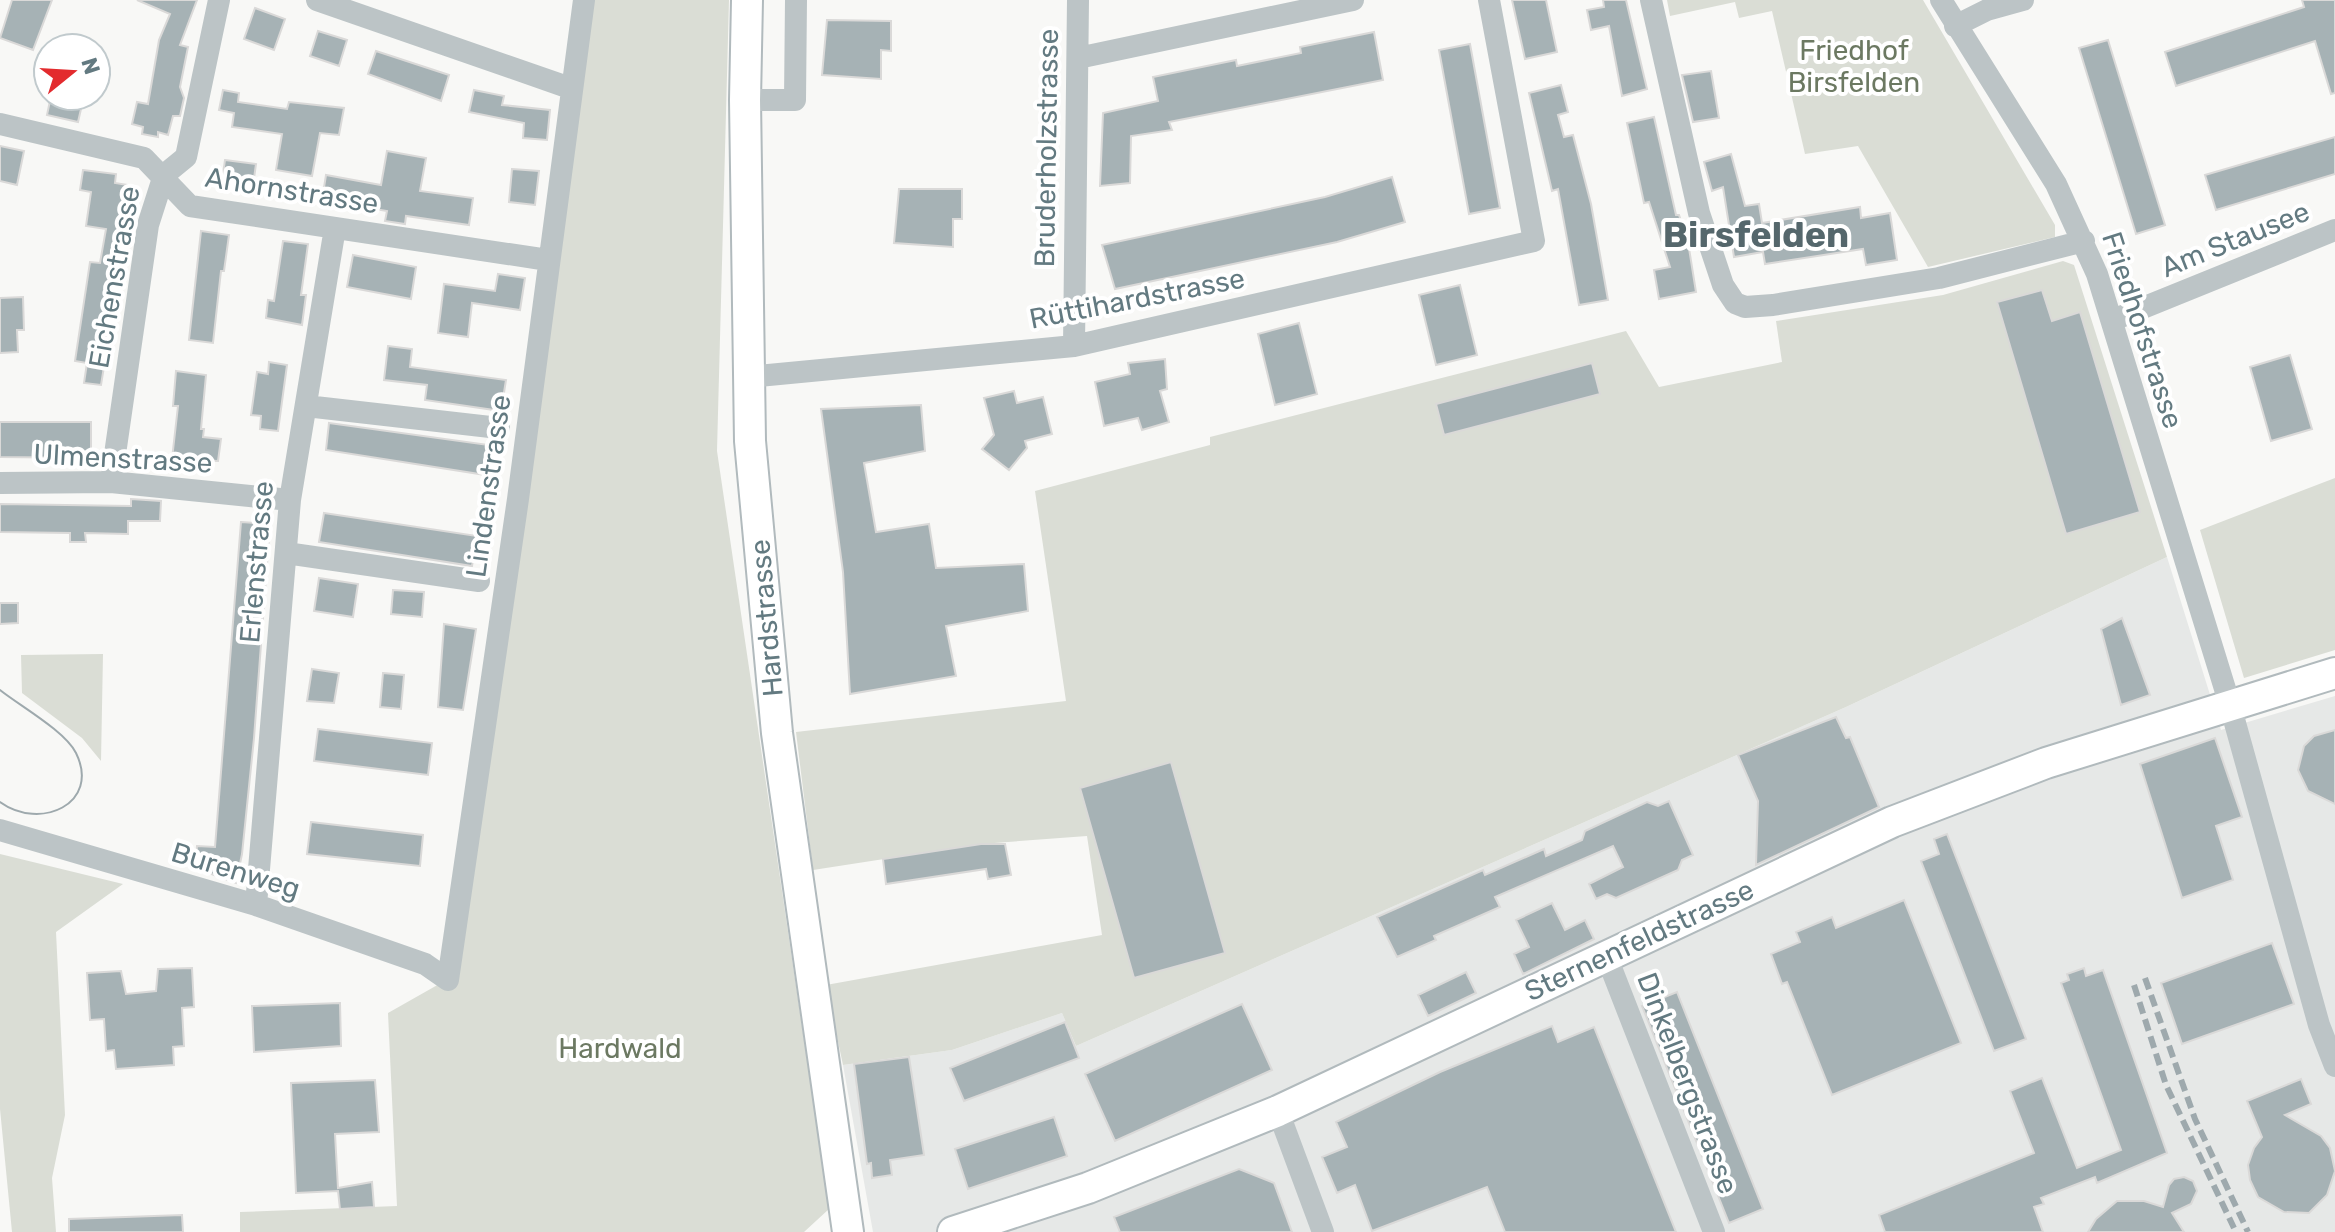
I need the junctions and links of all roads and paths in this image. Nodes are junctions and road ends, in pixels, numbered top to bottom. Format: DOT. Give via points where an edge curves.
graph roads {
  1 [pos="219,0"];
  2 [pos="317,0"];
  3 [pos="584,0"];
  4 [pos="747,0"];
  5 [pos="796,0"];
  6 [pos="1078,0"];
  7 [pos="1353,0"];
  8 [pos="1489,0"];
  9 [pos="1651,0"];
  10 [pos="1941,0"];
  11 [pos="2023,0"];
  12 [pos="358,6"];
  13 [pos="1955,26"];
  14 [pos="1078,58"];
  15 [pos="570,88"];
  16 [pos="745,100"];
  17 [pos="0,124"];
  18 [pos="164,175"];
  19 [pos="335,228"];
  20 [pos="2335,230"];
  21 [pos="2084,241"];
  22 [pos="548,260"];
  23 [pos="2113,320"];
  24 [pos="1074,346"];
  25 [pos="747,377"];
  26 [pos="306,406"];
  27 [pos="499,428"];
  28 [pos="111,482"];
  29 [pos="0,483"];
  30 [pos="290,500"];
  31 [pos="286,553"];
  32 [pos="479,581"];
  33 [pos="2335,673"];
  34 [pos="2230,705"];
  35 [pos="0,830"];
  36 [pos="256,905"];
  37 [pos="1606,955"];
  38 [pos="448,980"];
  39 [pos="2335,1066"];
  40 [pos="1278,1111"];
  41 [pos="848,1232"];
  42 [pos="953,1232"];
  43 [pos="1323,1232"];
  44 [pos="1714,1232"];
  1 -- 18 [label="street, Eichenstrasse" via="186,157"];
  2 -- 12 [label="street"];
  3 -- 15 [label="street, Lindenstrasse"];
  4 -- 16 [label="street, Hardstrasse"];
  5 -- 16 [label="street" via="795,100"];
  6 -- 14 [label="street, Bruderholzstrasse"];
  7 -- 14 [label="street"];
  8 -- 24 [label="street, Rüttihardstrasse" via="1534,241"];
  9 -- 21 [label="street" via="1699,213 1723,285 1735,303 1765,306 1939,278"];
  10 -- 13 [label="street, Friedhofstrasse"];
  11 -- 13 [label="street"];
  12 -- 15 [label="street"];
  13 -- 21 [label="street, Friedhofstrasse" via="2056,184"];
  14 -- 24 [label="street, Bruderholzstrasse"];
  15 -- 22 [label="street, Lindenstrasse"];
  16 -- 25 [label="street, Hardstrasse"];
  17 -- 18 [label="street, Ahornstrasse" via="144,158"];
  18 -- 19 [label="street, Ahornstrasse" via="190,206"];
  18 -- 28 [label="street, Eichenstrasse" via="148,225"];
  19 -- 22 [label="street, Ahornstrasse"];
  19 -- 26 [label="street, Erlenstrasse"];
  20 -- 23 [label="street, Am Stausee"];
  21 -- 23 [label="street, Friedhofstrasse"];
  22 -- 38 [label="street, Lindenstrasse"];
  23 -- 34 [label="street, Friedhofstrasse"];
  24 -- 25 [label="street, Rüttihardstrasse"];
  25 -- 41 [label="street, Hardstrasse" via="777,733"];
  26 -- 27 [label="street"];
  26 -- 30 [label="street, Erlenstrasse"];
  28 -- 29 [label="street, Ulmenstrasse"];
  28 -- 30 [label="street, Ulmenstrasse"];
  30 -- 31 [label="street, Erlenstrasse"];
  31 -- 32 [label="street"];
  31 -- 36 [label="street, Erlenstrasse"];
  33 -- 34 [label="street, Sternenfeldstrasse"];
  34 -- 37 [label="street, Sternenfeldstrasse" via="2046,763 1892,822"];
  34 -- 39 [label="street, Friedhofstrasse"];
  35 -- 36 [label="street, Burenweg"];
  36 -- 38 [label="street, Burenweg" via="425,964"];
  37 -- 40 [label="street, Sternenfeldstrasse"];
  37 -- 44 [label="street, Dinkelbergstrasse"];
  40 -- 42 [label="street, Sternenfeldstrasse" via="1116,1178"];
  40 -- 43 [label="street"];
}
